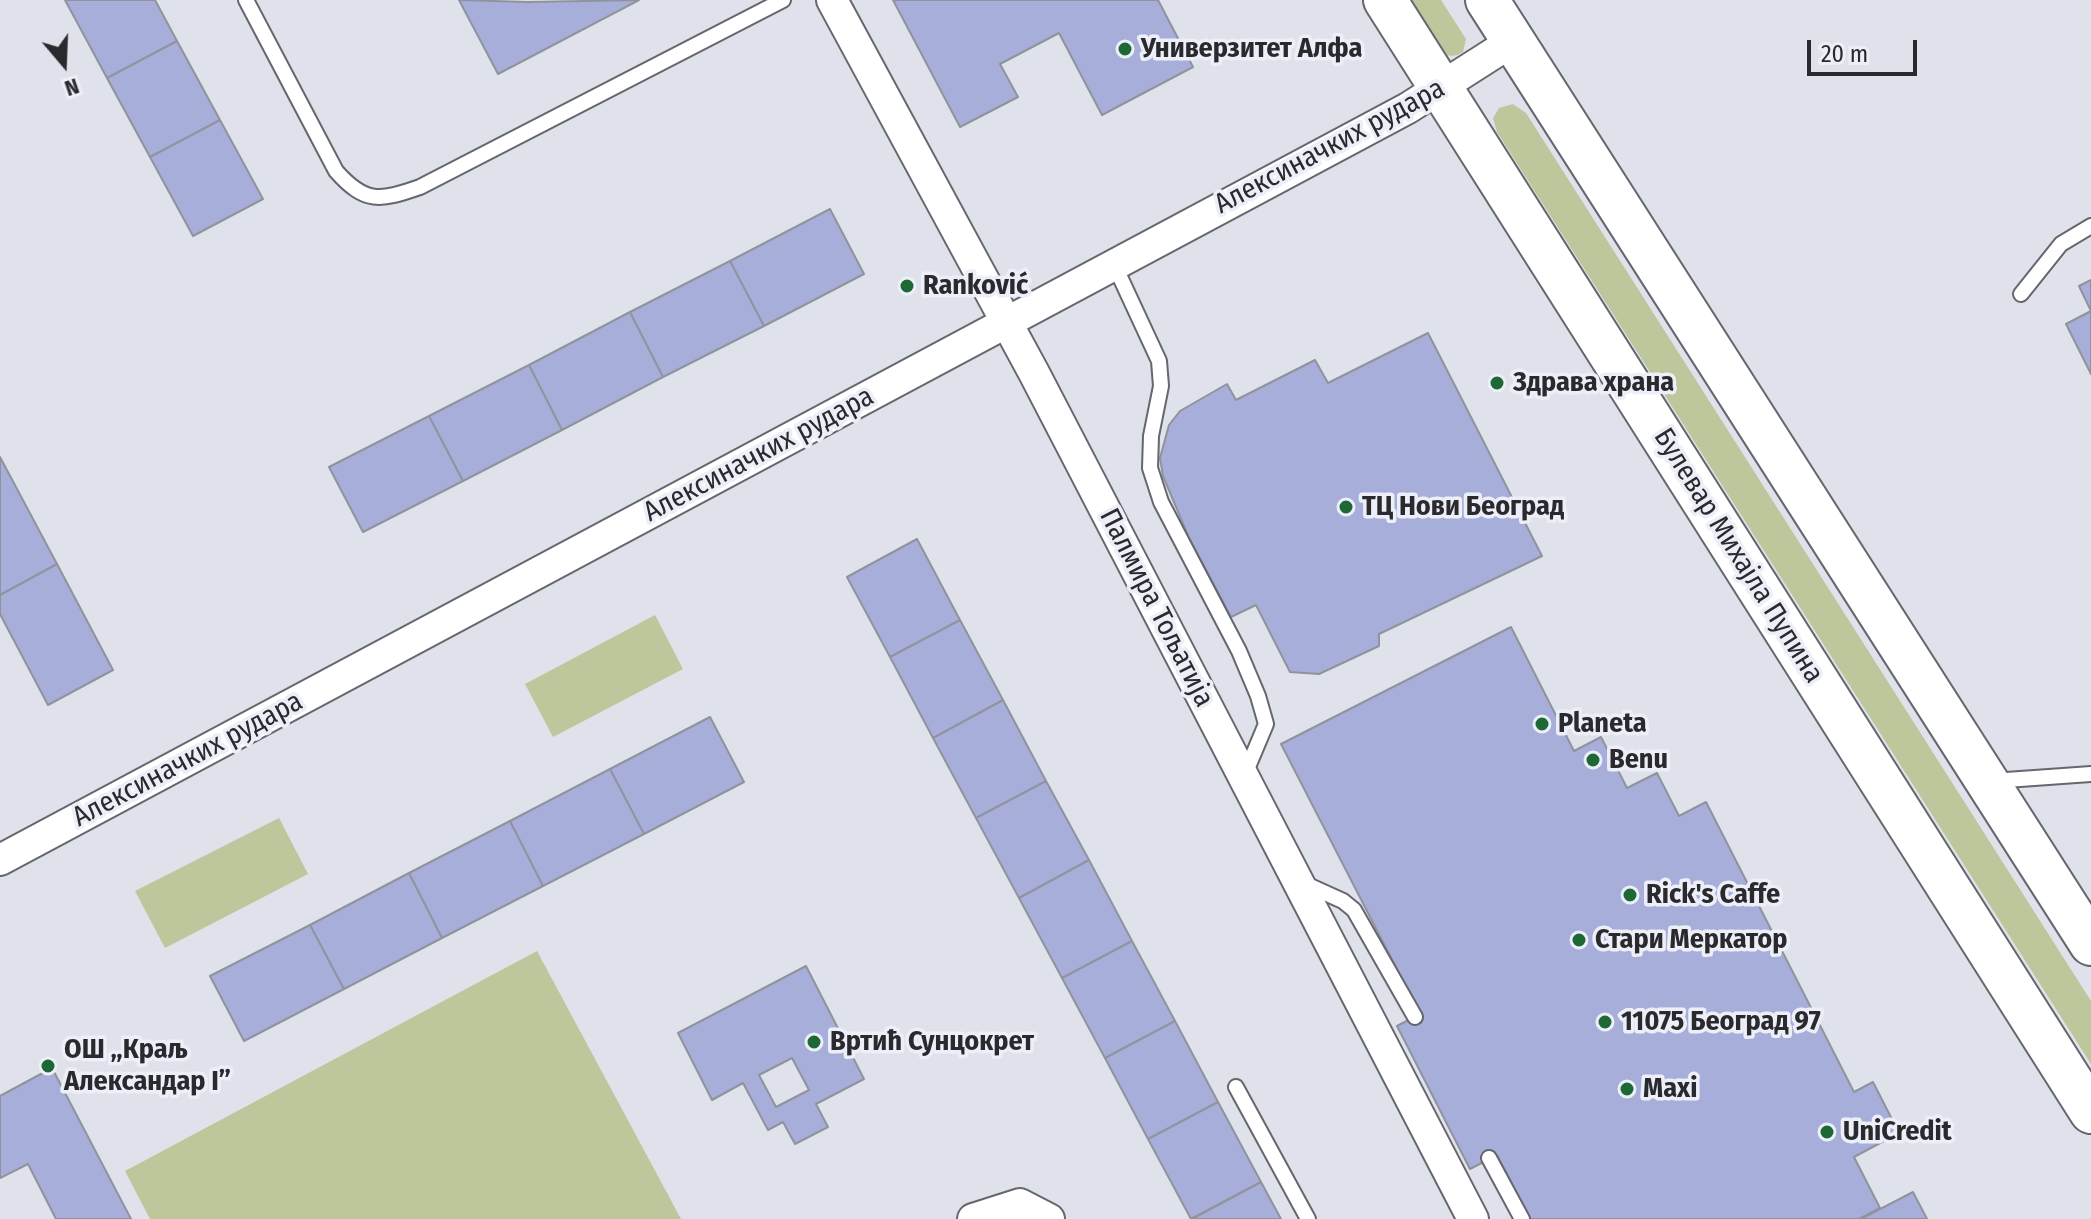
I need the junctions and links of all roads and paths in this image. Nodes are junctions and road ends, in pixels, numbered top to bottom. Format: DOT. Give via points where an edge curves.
graph roads {
  1 [pos="246,0"];
  2 [pos="783,0"];
  3 [pos="832,0"];
  4 [pos="1385,0"];
  5 [pos="1487,0"];
  6 [pos="1513,41"];
  7 [pos="1442,88"];
  8 [pos="2091,226"];
  9 [pos="1113,263"];
  10 [pos="2021,294"];
  11 [pos="1005,320"];
  12 [pos="2091,774"];
  13 [pos="1244,778"];
  14 [pos="1987,782"];
  15 [pos="0,860"];
  16 [pos="1298,881"];
  17 [pos="2091,944"];
  18 [pos="1415,1017"];
  19 [pos="1236,1087"];
  20 [pos="2091,1112"];
  21 [pos="1489,1158"];
  22 [pos="973,1219"];
  23 [pos="1049,1219"];
  24 [pos="1308,1219"];
  25 [pos="1473,1219"];
  26 [pos="1522,1219"];
  1 -- 2 [label="lane" via="336,171 354,191 388,198 420,187"];
  3 -- 11 [label="street, Палмира Тољатија"];
  4 -- 7 [label="main road, Булевар Михајла Пупина"];
  5 -- 6 [label="main road"];
  6 -- 7 [label="street, Алексиначких рудара"];
  6 -- 14 [label="main road"];
  7 -- 9 [label="street, Алексиначких рудара"];
  7 -- 20 [label="main road, Булевар Михајла Пупина"];
  8 -- 10 [label="lane" via="2061,244"];
  9 -- 11 [label="street, Алексиначких рудара"];
  9 -- 13 [label="lane" via="1159,361 1161,386 1150,468 1157,491 1239,651 1266,724"];
  11 -- 13 [label="street, Палмира Тољатија"];
  11 -- 15 [label="street, Алексиначких рудара"];
  12 -- 14 [label="lane"];
  13 -- 16 [label="street, Палмира Тољатија"];
  14 -- 17 [label="main road"];
  16 -- 18 [label="lane" via="1354,910"];
  16 -- 25 [label="street, Палмира Тољатија"];
  19 -- 24 [label="lane"];
  21 -- 26 [label="lane"];
  22 -- 23 [label="street" via="1020,1204"];
}
